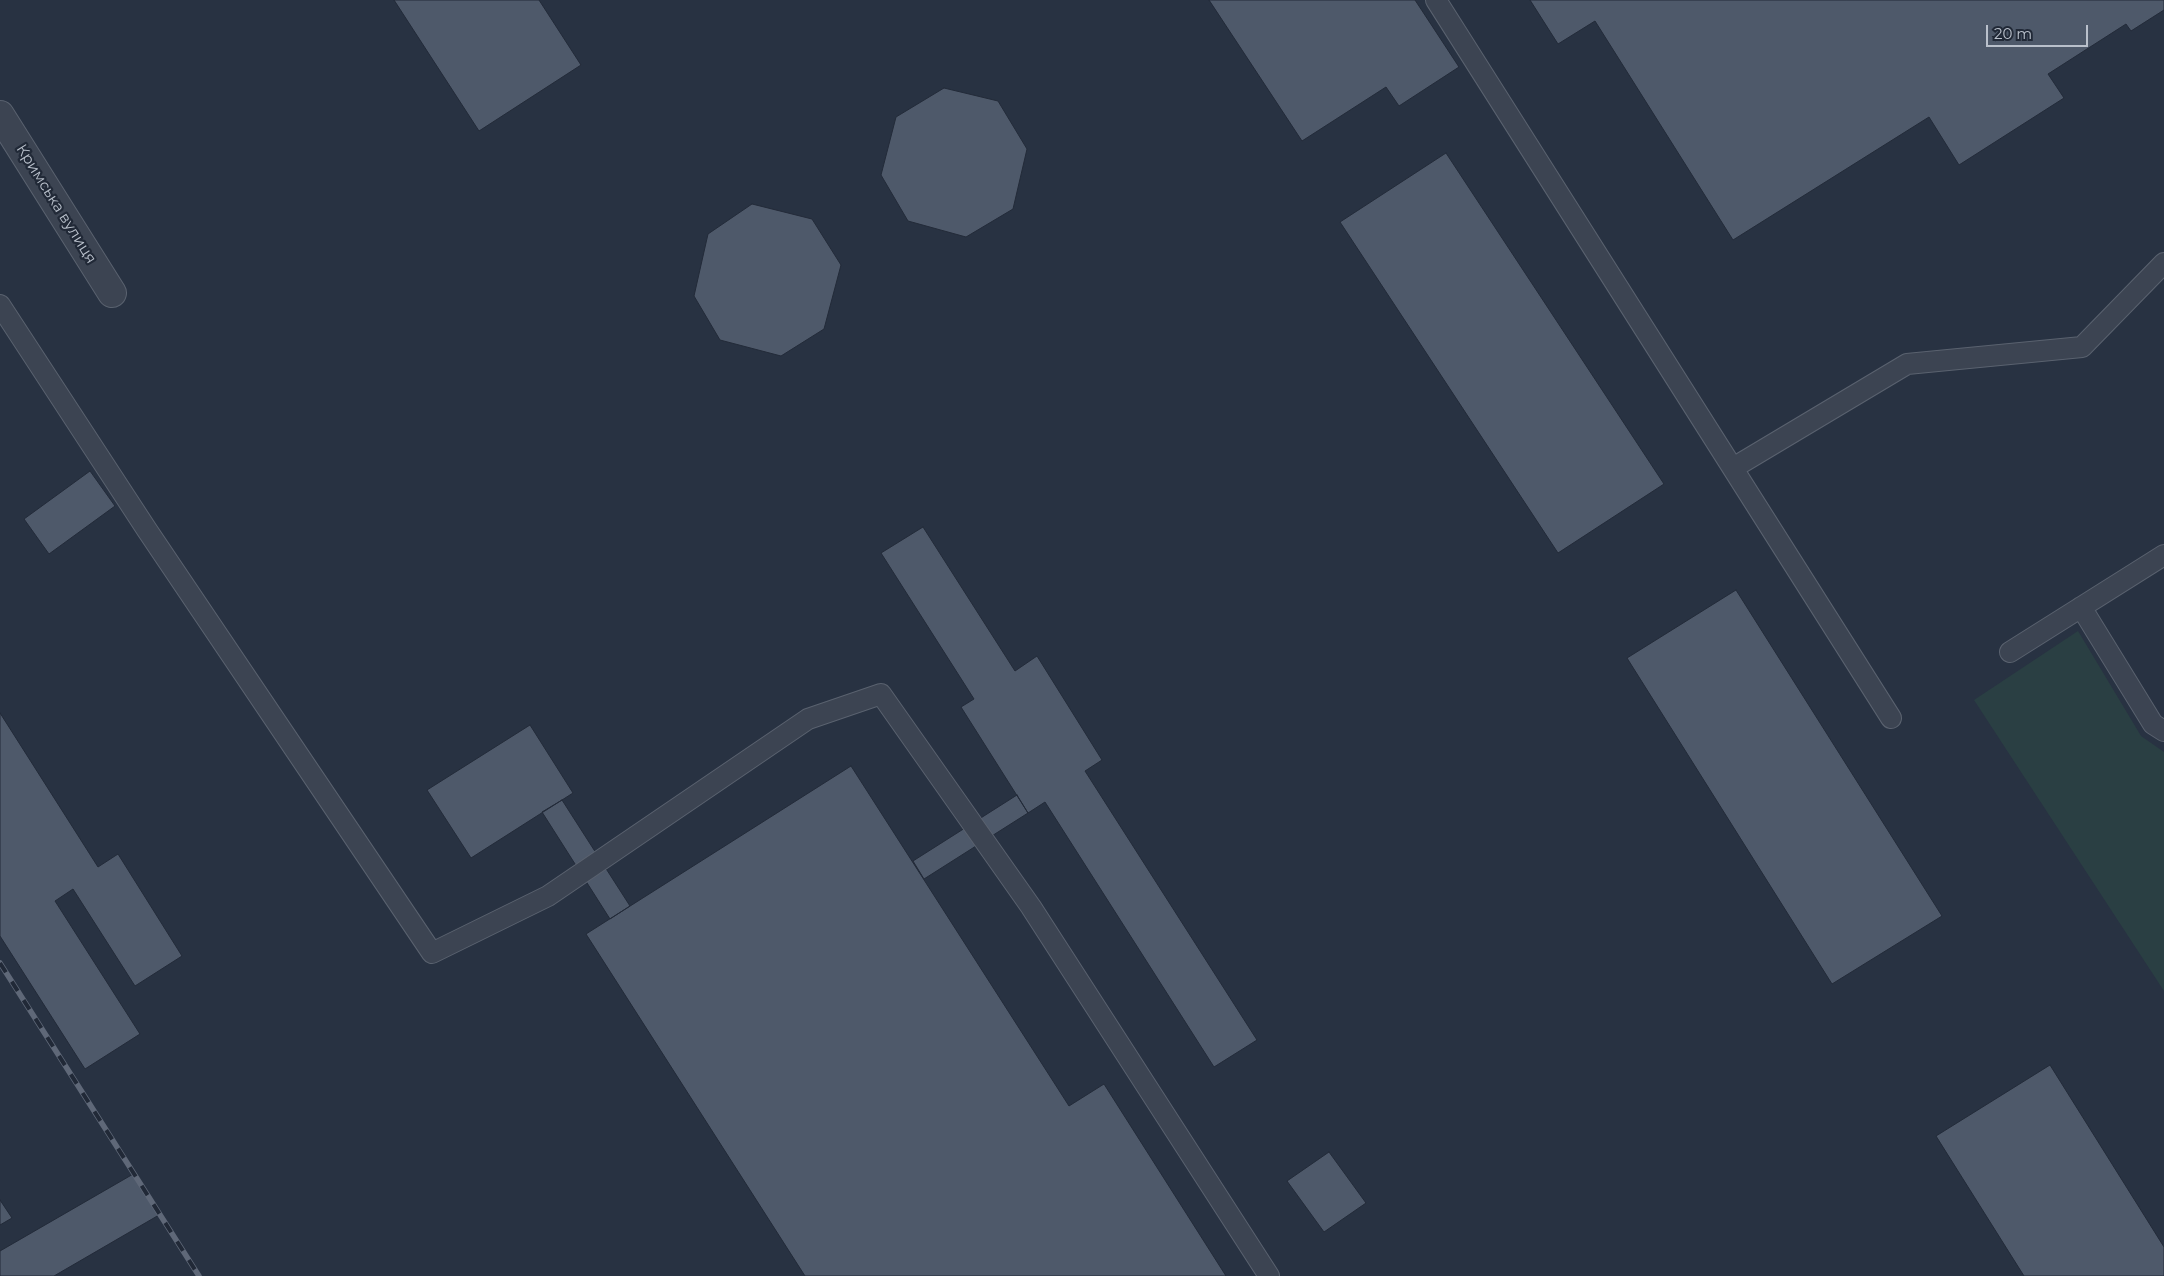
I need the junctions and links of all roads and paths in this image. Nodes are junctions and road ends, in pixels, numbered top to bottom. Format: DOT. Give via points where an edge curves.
graph roads {
  1 [pos="1436,0"];
  2 [pos="0,115"];
  3 [pos="2164,263"];
  4 [pos="112,293"];
  5 [pos="0,305"];
  6 [pos="1733,468"];
  7 [pos="2164,554"];
  8 [pos="2081,607"];
  9 [pos="2010,652"];
  10 [pos="1891,718"];
  11 [pos="2164,731"];
  12 [pos="1269,1276"];
  1 -- 6 [label="lane"];
  2 -- 4 [label="street, Кримська вулиця"];
  3 -- 6 [label="lane" via="2082,347 1906,364"];
  5 -- 12 [label="lane" via="432,953 548,896 808,719 881,694 1031,907"];
  6 -- 10 [label="lane"];
  7 -- 8 [label="lane"];
  8 -- 9 [label="lane"];
  8 -- 11 [label="lane" via="2154,724"];
}
